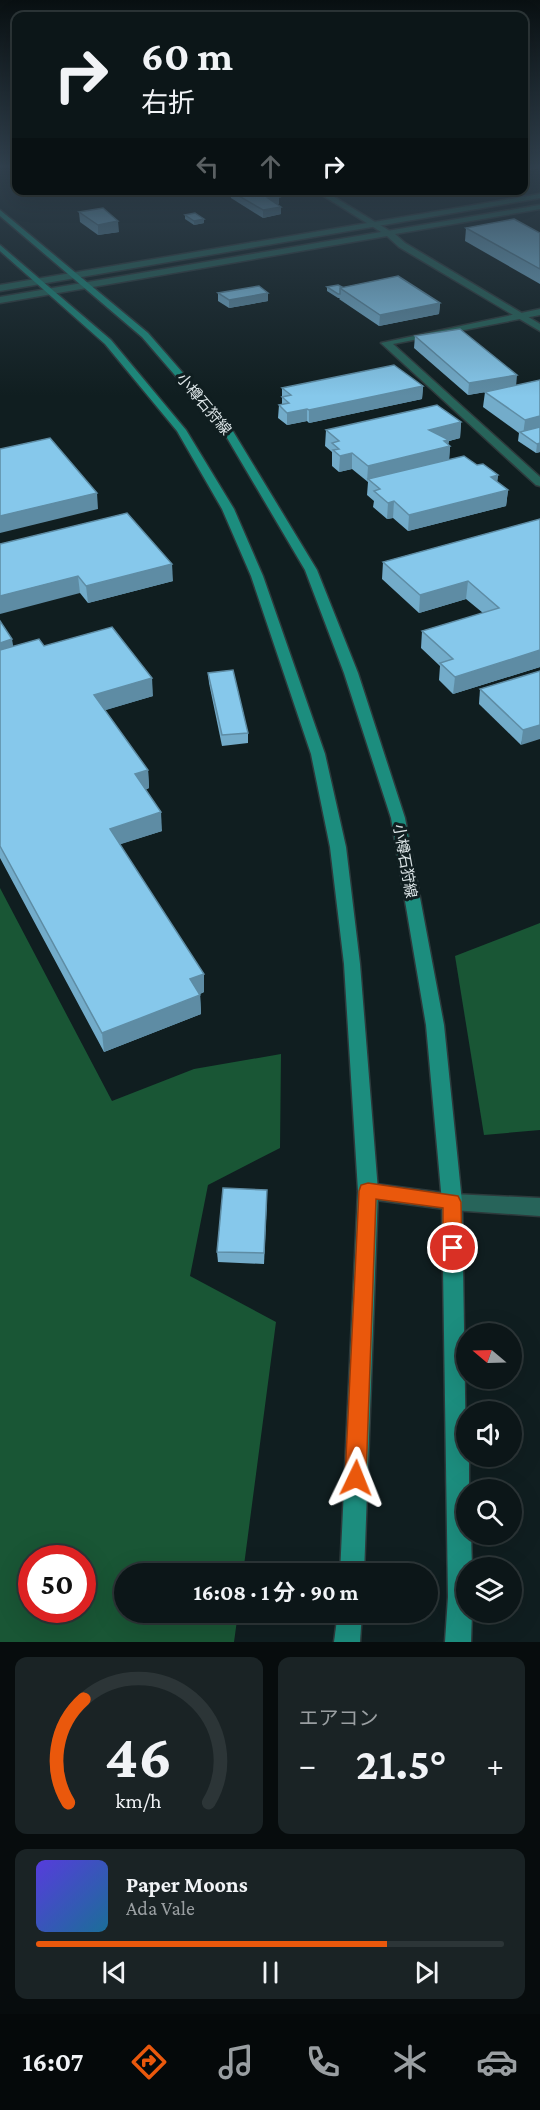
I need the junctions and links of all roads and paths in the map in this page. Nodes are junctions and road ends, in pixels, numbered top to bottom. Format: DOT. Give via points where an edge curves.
graph roads {
  1 [pos="36,243"];
  2 [pos="277,243"];
  3 [pos="326,243"];
  4 [pos="399,243"];
  5 [pos="415,243"];
  6 [pos="0,247"];
  7 [pos="81,280"];
  8 [pos="39,281"];
  9 [pos="0,288"];
  10 [pos="495,290"];
  11 [pos="51,291"];
  12 [pos="0,300"];
  13 [pos="523,311"];
  14 [pos="538,313"];
  15 [pos="540,328"];
  16 [pos="540,483"];
  17 [pos="368,1191"];
  18 [pos="452,1202"];
  19 [pos="540,1207"];
  20 [pos="352,1563"];
  21 [pos="349,1623"];
  22 [pos="347,1642"];
  23 [pos="458,1642"];
  1 -- 7 [label="main road, 小樽石狩線"];
  2 -- 7 [label="street"];
  3 -- 7 [label="street"];
  4 -- 13 [label="street"];
  5 -- 10 [label="street"];
  6 -- 8 [label="main road"];
  7 -- 8 [label="street"];
  7 -- 11 [label="street"];
  7 -- 18 [label="main road, 小樽石狩線" via="144,335 228,430 311,570 351,673 398,818 435,1025"];
  8 -- 9 [label="street"];
  8 -- 11 [label="main road"];
  11 -- 12 [label="street"];
  11 -- 17 [label="main road" via="108,342 181,430 228,509 257,576 318,754 338,847 352,964"];
  13 -- 14 [label="street"];
  13 -- 15 [label="street"];
  13 -- 16 [label="street" via="386,344"];
  17 -- 18 [label="street"];
  17 -- 20 [label="main road"];
  18 -- 19 [label="street"];
  18 -- 23 [label="main road, 小樽石狩線"];
  21 -- 22 [label="main road"];
}
